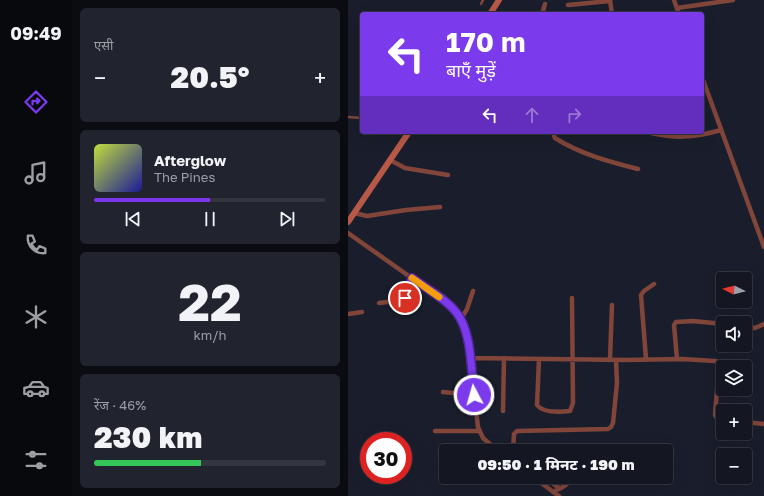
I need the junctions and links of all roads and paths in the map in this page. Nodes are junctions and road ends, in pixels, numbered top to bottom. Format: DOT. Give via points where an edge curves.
graph roads {
  1 [pos="483,0"];
  2 [pos="500,0"];
  3 [pos="610,0"];
  4 [pos="674,0"];
  5 [pos="732,0"];
  6 [pos="481,4"];
  7 [pos="544,4"];
  8 [pos="568,5"];
  9 [pos="676,8"];
  10 [pos="491,12"];
  11 [pos="542,12"];
  12 [pos="612,12"];
  13 [pos="678,12"];
  14 [pos="704,84"];
  15 [pos="348,117"];
  16 [pos="360,118"];
  17 [pos="720,130"];
  18 [pos="408,134"];
  19 [pos="554,134"];
  20 [pos="657,134"];
  21 [pos="390,160"];
  22 [pos="638,169"];
  23 [pos="448,175"];
  24 [pos="440,208"];
  25 [pos="354,213"];
  26 [pos="348,222"];
  27 [pos="348,233"];
  28 [pos="764,247"];
  29 [pos="412,278"];
  30 [pos="654,284"];
  31 [pos="473,291"];
  32 [pos="572,298"];
  33 [pos="379,303"];
  34 [pos="612,305"];
  35 [pos="362,312"];
  36 [pos="348,314"];
  37 [pos="463,316"];
  38 [pos="716,323"];
  39 [pos="764,324"];
  40 [pos="752,328"];
  41 [pos="470,358"];
  42 [pos="504,358"];
  43 [pos="539,359"];
  44 [pos="573,359"];
  45 [pos="613,359"];
  46 [pos="646,359"];
  47 [pos="677,359"];
  48 [pos="443,392"];
  49 [pos="474,395"];
  50 [pos="503,411"];
  51 [pos="716,416"];
  52 [pos="752,423"];
  53 [pos="764,424"];
  54 [pos="435,431"];
  55 [pos="479,431"];
  56 [pos="489,444"];
  57 [pos="513,444"];
  58 [pos="546,484"];
  59 [pos="551,484"];
  60 [pos="568,484"];
  61 [pos="557,490"];
  62 [pos="559,496"];
  1 -- 6 [label="lane"];
  2 -- 10 [label="main road"];
  3 -- 8 [label="street"];
  3 -- 12 [label="street"];
  4 -- 9 [label="street"];
  5 -- 9 [label="street"];
  7 -- 11 [label="street"];
  9 -- 13 [label="street"];
  14 -- 17 [label="street"];
  15 -- 16 [label="lane"];
  17 -- 20 [label="street" via="684,137"];
  17 -- 28 [label="street"];
  18 -- 21 [label="main road"];
  19 -- 22 [label="street" via="556,138 574,148 606,161"];
  21 -- 23 [label="street" via="405,168"];
  21 -- 25 [label="main road"];
  24 -- 25 [label="street" via="367,216"];
  25 -- 26 [label="main road"];
  27 -- 29 [label="street"];
  29 -- 33 [label="street" via="403,300"];
  29 -- 37 [label="street"];
  30 -- 46 [label="street" via="643,292 641,297"];
  31 -- 37 [label="street"];
  32 -- 44 [label="street"];
  34 -- 45 [label="street"];
  35 -- 36 [label="street"];
  37 -- 41 [label="street"];
  38 -- 47 [label="street" via="687,320 676,322 674,325"];
  39 -- 40 [label="street"];
  41 -- 42 [label="street"];
  41 -- 49 [label="street"];
  42 -- 43 [label="street"];
  42 -- 50 [label="street"];
  43 -- 44 [label="street"];
  43 -- 44 [label="street" via="537,405 543,410 567,411 573,403"];
  44 -- 45 [label="street"];
  45 -- 46 [label="street"];
  45 -- 57 [label="street" via="616,389 611,427 517,431 514,434"];
  46 -- 47 [label="street"];
  47 -- 51 [label="street" via="718,362"];
  48 -- 49 [label="street"];
  49 -- 55 [label="street"];
  52 -- 53 [label="street"];
  54 -- 55 [label="street"];
  55 -- 56 [label="street"];
  58 -- 61 [label="street"];
  59 -- 61 [label="street"];
  60 -- 61 [label="street"];
  61 -- 62 [label="street"];
}
